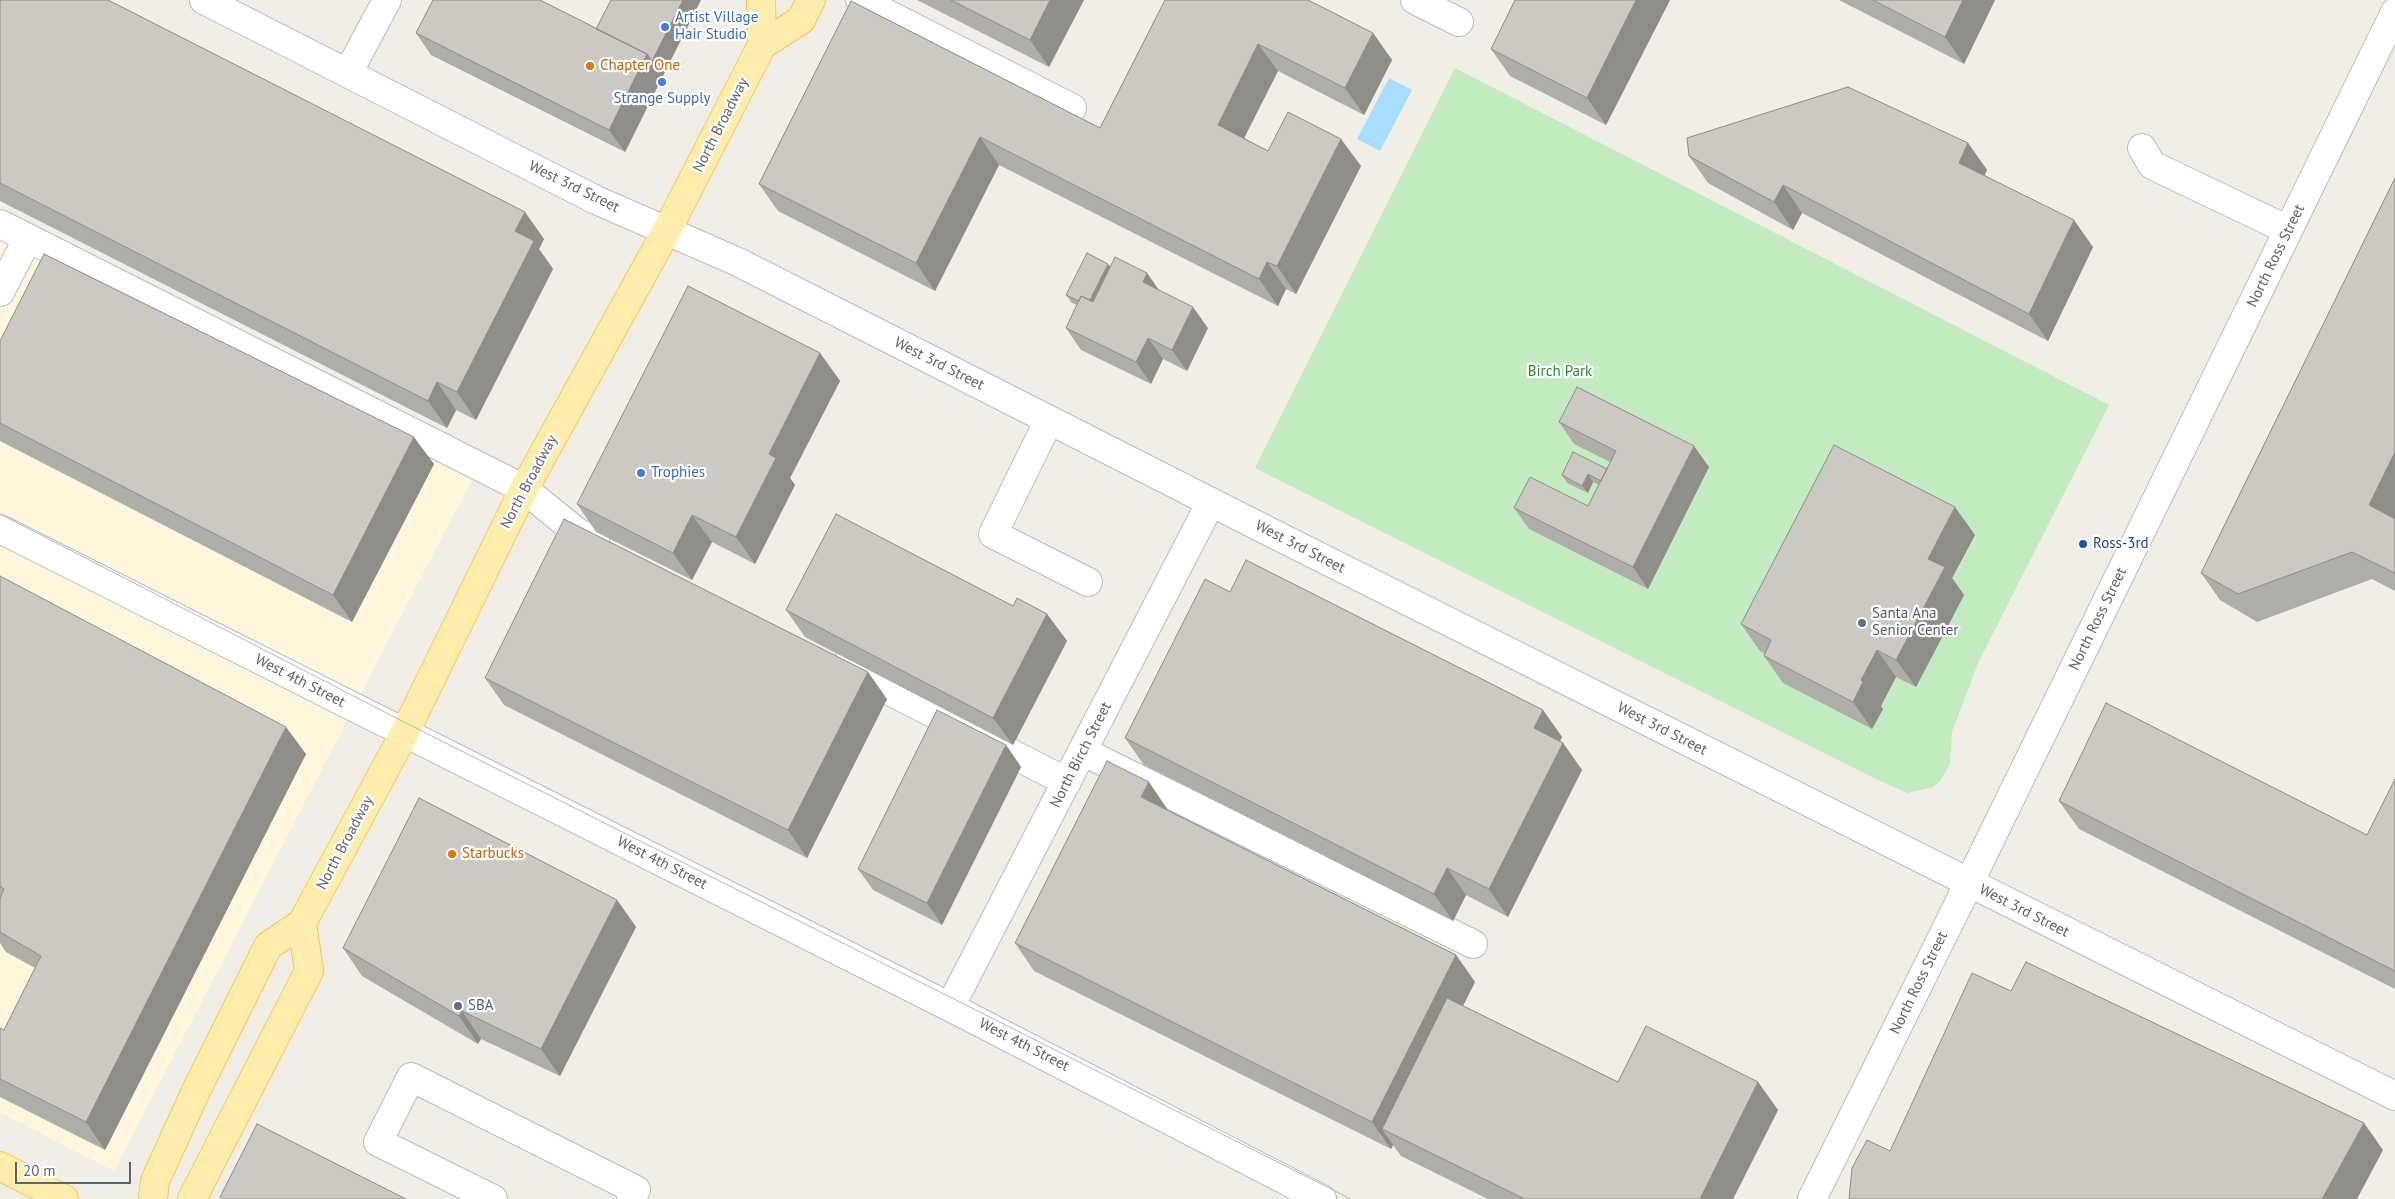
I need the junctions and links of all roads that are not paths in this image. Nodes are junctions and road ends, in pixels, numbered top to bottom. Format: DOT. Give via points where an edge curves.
graph roads {
  1 [pos="204,0"];
  2 [pos="387,0"];
  3 [pos="761,0"];
  4 [pos="811,0"];
  5 [pos="860,0"];
  6 [pos="1415,0"];
  7 [pos="2395,12"];
  8 [pos="1459,22"];
  9 [pos="762,45"];
  10 [pos="348,73"];
  11 [pos="1072,108"];
  12 [pos="2142,148"];
  13 [pos="0,224"];
  14 [pos="666,230"];
  15 [pos="2288,230"];
  16 [pos="28,238"];
  17 [pos="0,292"];
  18 [pos="1049,420"];
  19 [pos="524,489"];
  20 [pos="1211,502"];
  21 [pos="0,529"];
  22 [pos="622,554"];
  23 [pos="1088,582"];
  24 [pos="824,658"];
  25 [pos="404,734"];
  26 [pos="1082,751"];
  27 [pos="1067,782"];
  28 [pos="1969,883"];
  29 [pos="302,923"];
  30 [pos="1473,944"];
  31 [pos="950,1007"];
  32 [pos="2395,1096"];
  33 [pos="0,1166"];
  34 [pos="64,1199"];
  35 [pos="153,1199"];
  36 [pos="192,1199"];
  37 [pos="493,1199"];
  38 [pos="631,1199"];
  39 [pos="1322,1199"];
  40 [pos="1812,1199"];
  1 -- 10 [label="street, West 3rd Street"];
  2 -- 10 [label="street"];
  3 -- 9 [label="main road, North Broadway"];
  4 -- 9 [label="main road, North Broadway" via="801,20"];
  5 -- 11 [label="street"];
  6 -- 8 [label="street"];
  7 -- 15 [label="street, North Ross Street"];
  9 -- 14 [label="main road, North Broadway"];
  10 -- 14 [label="street, West 3rd Street" via="596,200"];
  12 -- 15 [label="street" via="2152,164"];
  13 -- 16 [label="street"];
  14 -- 18 [label="street, West 3rd Street" via="738,262"];
  14 -- 19 [label="main road, North Broadway"];
  15 -- 28 [label="street, North Ross Street"];
  16 -- 17 [label="street"];
  16 -- 19 [label="street"];
  18 -- 20 [label="street, West 3rd Street"];
  18 -- 23 [label="street" via="993,534"];
  19 -- 22 [label="street" via="577,532"];
  19 -- 25 [label="main road, North Broadway"];
  20 -- 26 [label="street, North Birch Street"];
  20 -- 28 [label="street, West 3rd Street"];
  21 -- 25 [label="street, West 4th Street"];
  24 -- 27 [label="street"];
  25 -- 29 [label="main road, North Broadway"];
  25 -- 31 [label="street, West 4th Street"];
  26 -- 27 [label="street, North Birch Street"];
  26 -- 30 [label="street"];
  27 -- 31 [label="street, North Birch Street"];
  28 -- 32 [label="street, West 3rd Street"];
  28 -- 40 [label="street, North Ross Street"];
  29 -- 35 [label="main road, North Broadway" via="268,946 159,1172"];
  29 -- 36 [label="main road" via="309,971"];
  31 -- 39 [label="street, West 4th Street"];
  33 -- 34 [label="main road"];
  37 -- 38 [label="street" via="378,1142 411,1076 636,1190"];
}
